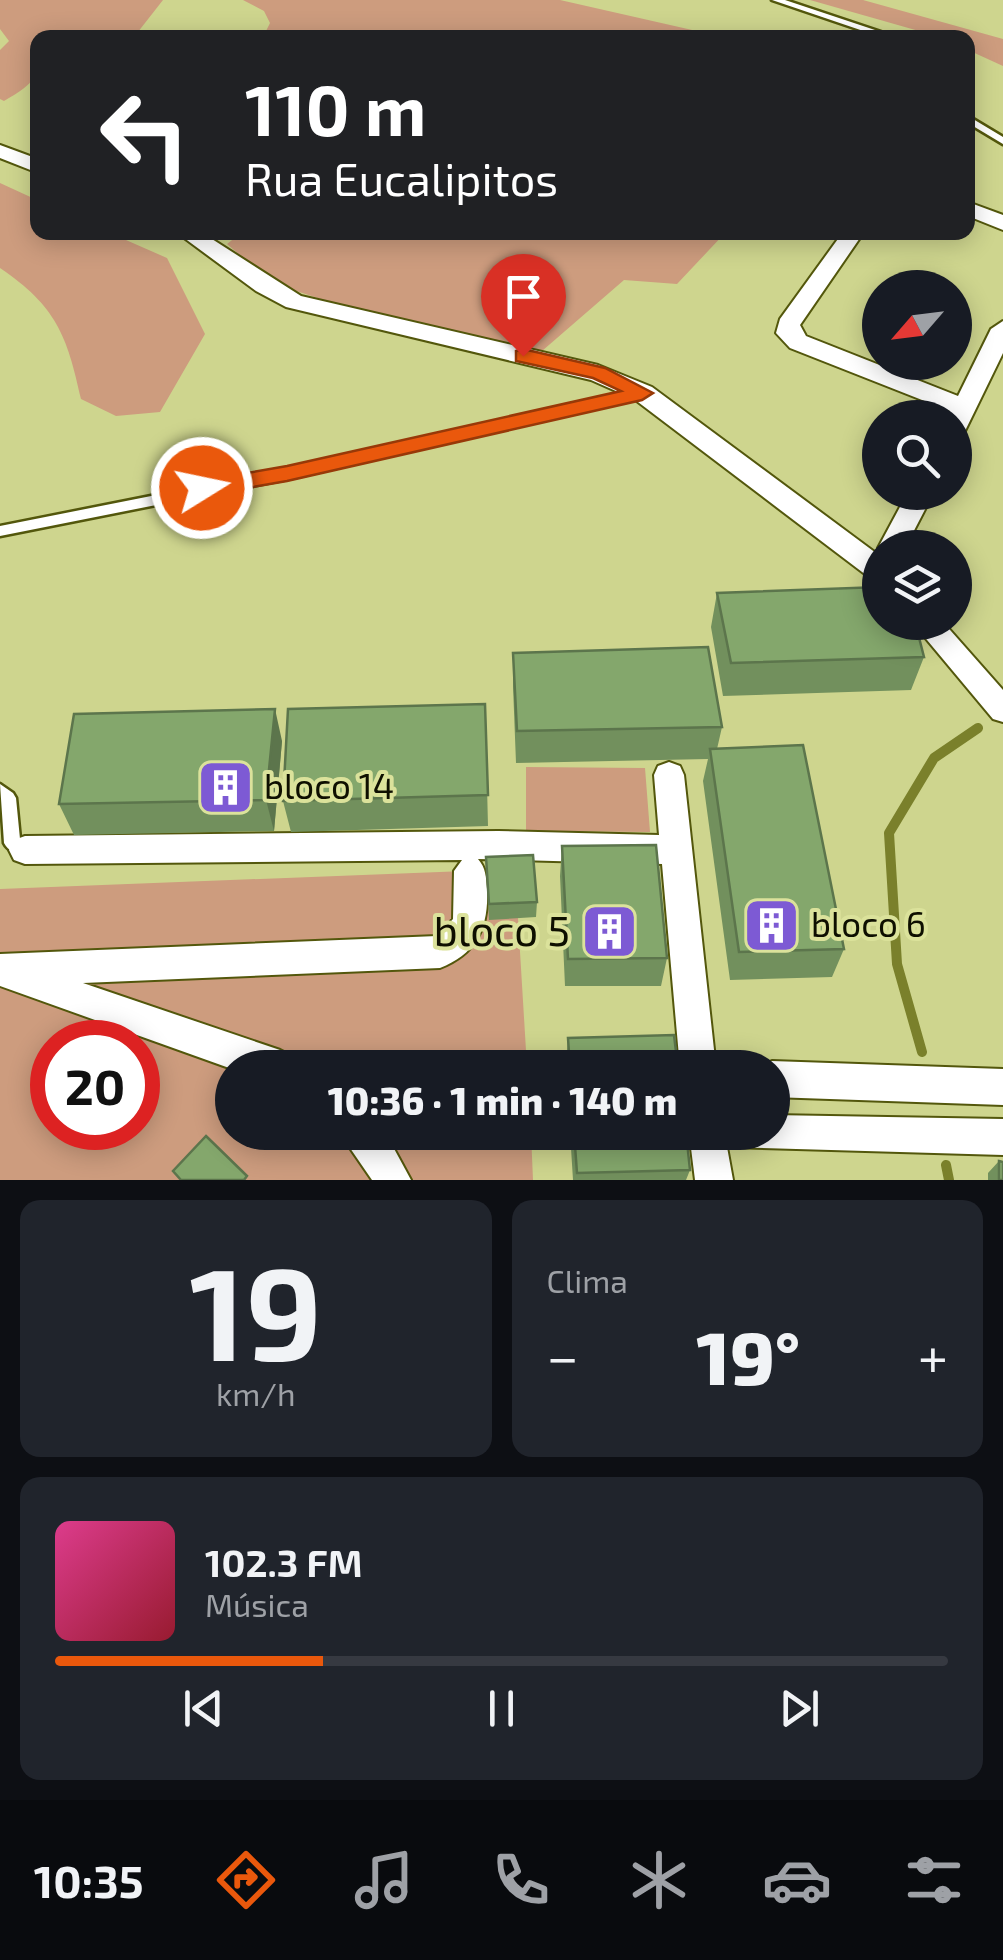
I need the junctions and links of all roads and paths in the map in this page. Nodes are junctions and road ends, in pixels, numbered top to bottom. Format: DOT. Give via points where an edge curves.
graph roads {
  1 [pos="776,0"];
  2 [pos="870,30"];
  3 [pos="975,123"];
  4 [pos="1003,141"];
  5 [pos="0,151"];
  6 [pos="30,161"];
  7 [pos="975,211"];
  8 [pos="1003,223"];
  9 [pos="198,240"];
  10 [pos="848,240"];
  11 [pos="1003,329"];
  12 [pos="642,393"];
  13 [pos="922,400"];
  14 [pos="969,400"];
  15 [pos="0,531"];
  16 [pos="862,557"];
  17 [pos="942,640"];
  18 [pos="1003,710"];
  19 [pos="670,775"];
  20 [pos="0,791"];
  21 [pos="25,850"];
  22 [pos="677,850"];
  23 [pos="470,870"];
  24 [pos="0,970"];
  25 [pos="229,1050"];
  26 [pos="696,1050"];
  27 [pos="790,1080"];
  28 [pos="1003,1087"];
  29 [pos="790,1133"];
  30 [pos="1003,1137"];
  31 [pos="377,1150"];
  32 [pos="710,1150"];
  33 [pos="392,1180"];
  34 [pos="714,1180"];
  1 -- 2 [label="lane"];
  3 -- 4 [label="lane"];
  5 -- 6 [label="street"];
  7 -- 8 [label="street"];
  9 -- 12 [label="street" via="294,302 598,372"];
  10 -- 13 [label="street" via="788,333"];
  11 -- 14 [label="street"];
  12 -- 15 [label="lane"];
  12 -- 16 [label="street"];
  17 -- 18 [label="street"];
  19 -- 22 [label="street"];
  20 -- 21 [label="lane" via="8,798 12,843"];
  21 -- 22 [label="street"];
  22 -- 26 [label="street"];
  23 -- 24 [label="street" via="472,922 466,935 440,952"];
  24 -- 25 [label="street"];
  27 -- 28 [label="street"];
  29 -- 30 [label="street"];
  31 -- 33 [label="street"];
  32 -- 34 [label="street"];
}
